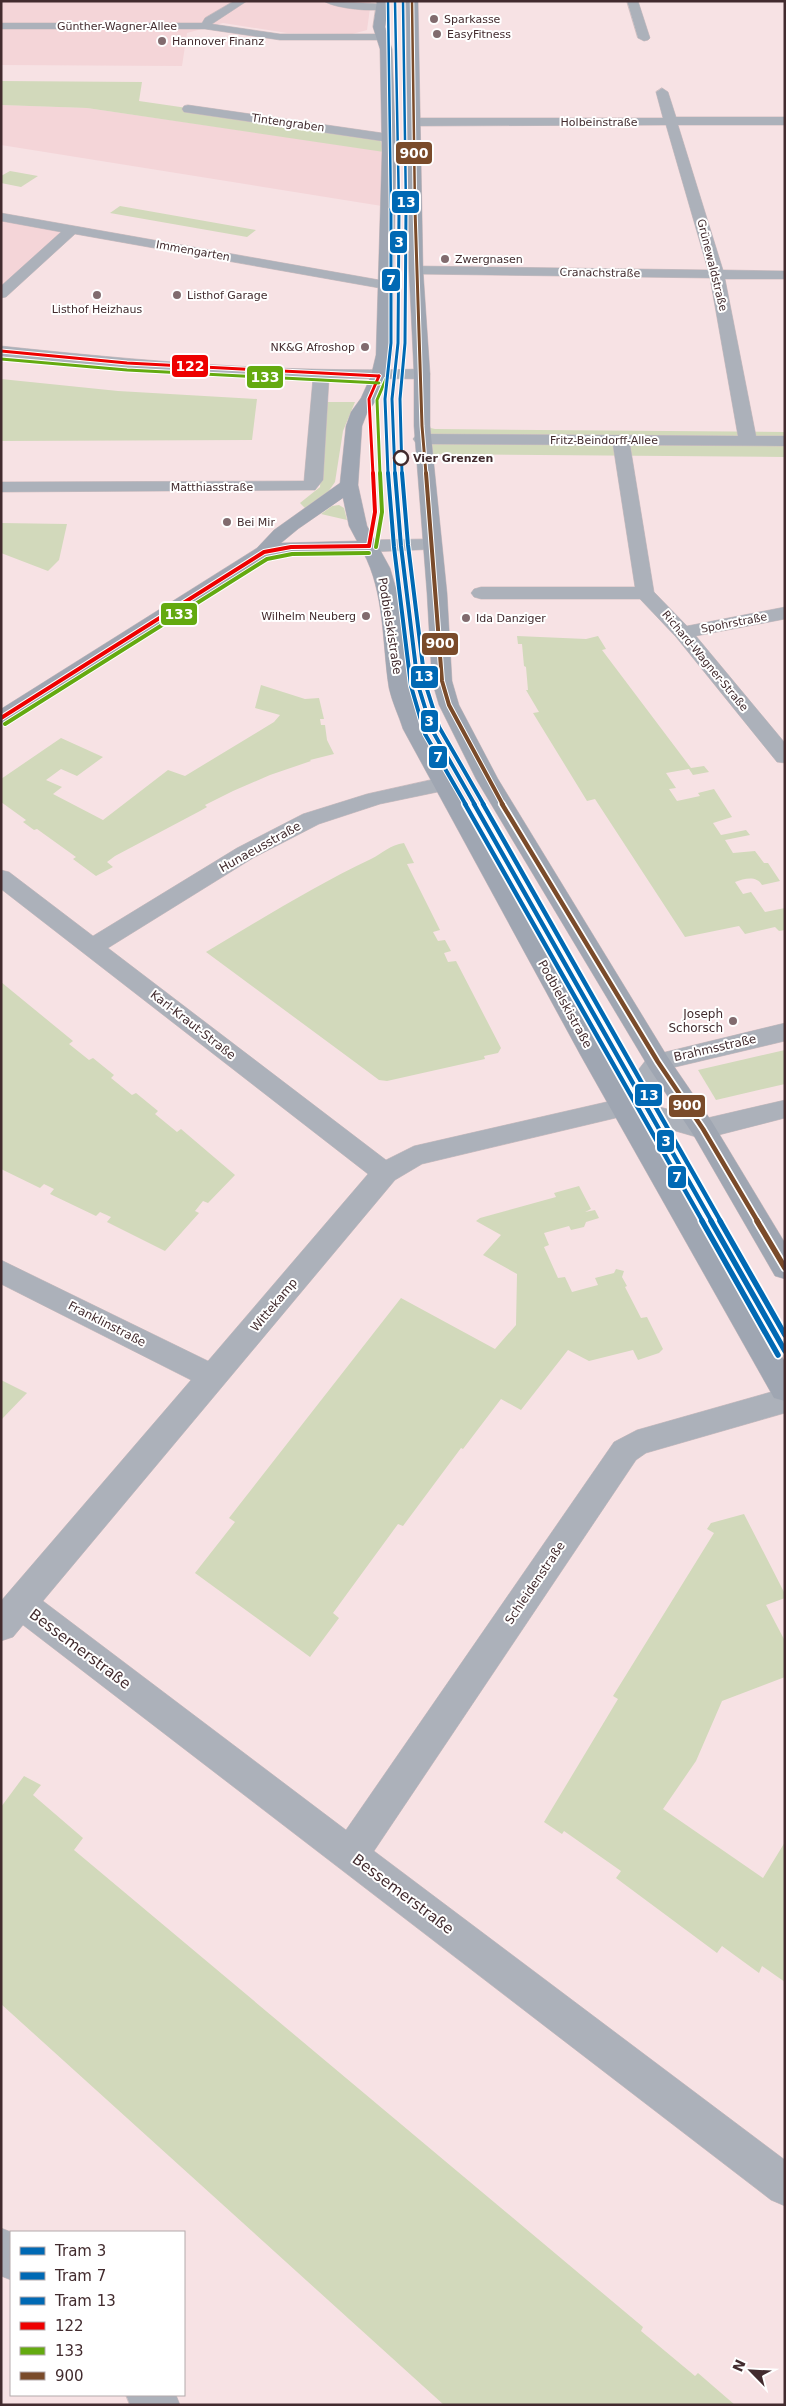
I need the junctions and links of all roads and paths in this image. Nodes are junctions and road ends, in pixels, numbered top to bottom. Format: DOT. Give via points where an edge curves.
graph roads {
  1 [pos="242,1"];
  2 [pos="329,1"];
  3 [pos="412,1"];
  4 [pos="632,1"];
  5 [pos="383,4"];
  6 [pos="1,26"];
  7 [pos="205,26"];
  8 [pos="1,30"];
  9 [pos="233,30"];
  10 [pos="398,37"];
  11 [pos="644,38"];
  12 [pos="662,92"];
  13 [pos="188,109"];
  14 [pos="672,121"];
  15 [pos="785,121"];
  16 [pos="414,122"];
  17 [pos="389,138"];
  18 [pos="1,217"];
  19 [pos="72,230"];
  20 [pos="416,270"];
  21 [pos="717,274"];
  22 [pos="785,275"];
  23 [pos="385,285"];
  24 [pos="1,294"];
  25 [pos="1,351"];
  26 [pos="322,374"];
  27 [pos="422,374"];
  28 [pos="379,376"];
  29 [pos="422,439"];
  30 [pos="621,441"];
  31 [pos="748,441"];
  32 [pos="785,441"];
  33 [pos="350,485"];
  34 [pos="1,487"];
  35 [pos="432,545"];
  36 [pos="369,546"];
  37 [pos="264,552"];
  38 [pos="481,593"];
  39 [pos="645,594"];
  40 [pos="785,613"];
  41 [pos="683,633"];
  42 [pos="1,718"];
  43 [pos="785,757"];
  44 [pos="444,784"];
  45 [pos="1,877"];
  46 [pos="92,946"];
  47 [pos="785,1032"];
  48 [pos="658,1062"];
  49 [pos="624,1107"];
  50 [pos="785,1110"];
  51 [pos="703,1129"];
  52 [pos="385,1173"];
  53 [pos="785,1268"];
  54 [pos="1,1270"];
  55 [pos="212,1377"];
  56 [pos="785,1389"];
  57 [pos="785,1400"];
  58 [pos="10,1615"];
  59 [pos="351,1854"];
  60 [pos="785,2186"];
  61 [pos="1,2249"];
  62 [pos="10,2258"];
  63 [pos="149,2396"];
  64 [pos="158,2405"];
  1 -- 7 [label="street" via="209,20"];
  2 -- 5 [label="street" via="362,6"];
  3 -- 10 [label="main road, Podbielskistraße"];
  4 -- 11 [label="street"];
  5 -- 10 [label="main road, Podbielskistraße" via="379,23"];
  6 -- 7 [label="street, Günther-Wagner-Allee"];
  7 -- 9 [label="street, Günther-Wagner-Allee"];
  8 -- 9 [label="street, Günther-Wagner-Allee"];
  9 -- 10 [label="street, Günther-Wagner-Allee" via="280,37"];
  10 -- 16 [label="main road, Podbielskistraße"];
  10 -- 17 [label="main road, Podbielskistraße" via="386,49"];
  12 -- 14 [label="street, Grünewaldstraße"];
  13 -- 17 [label="street, Tintengraben"];
  14 -- 15 [label="street, Holbeinstraße"];
  14 -- 16 [label="street, Holbeinstraße"];
  14 -- 21 [label="street, Grünewaldstraße"];
  16 -- 20 [label="main road, Podbielskistraße"];
  17 -- 23 [label="main road, Podbielskistraße"];
  18 -- 19 [label="street, Immengarten"];
  19 -- 23 [label="street, Immengarten"];
  19 -- 24 [label="street"];
  20 -- 21 [label="street, Cranachstraße"];
  20 -- 27 [label="main road, Podbielskistraße"];
  21 -- 22 [label="street, Cranachstraße"];
  21 -- 31 [label="street, Grünewaldstraße"];
  23 -- 28 [label="main road, Podbielskistraße" via="384,355"];
  25 -- 26 [label="street" via="127,363"];
  26 -- 28 [label="street"];
  26 -- 34 [label="street, Matthiasstraße" via="314,480 309,486"];
  27 -- 28 [label="street"];
  27 -- 29 [label="main road, Podbielskistraße"];
  28 -- 33 [label="main road, Podbielskistraße" via="354,426"];
  29 -- 30 [label="street, Fritz-Beindorff-Allee"];
  29 -- 35 [label="main road, Podbielskistraße"];
  30 -- 31 [label="street, Fritz-Beindorff-Allee"];
  30 -- 39 [label="street"];
  31 -- 32 [label="street, Fritz-Beindorff-Allee"];
  33 -- 36 [label="main road, Podbielskistraße" via="358,526"];
  33 -- 37 [label="main road" via="281,533"];
  35 -- 36 [label="street"];
  35 -- 48 [label="main road, Podbielskistraße" via="442,681 449,705 487,779"];
  36 -- 37 [label="main road" via="291,547"];
  36 -- 44 [label="main road, Podbielskistraße" via="388,592 400,691 414,729"];
  37 -- 42 [label="main road"];
  38 -- 39 [label="street"];
  39 -- 41 [label="street, Richard-Wagner-Straße"];
  40 -- 41 [label="street, Spohrstraße"];
  41 -- 43 [label="street, Richard-Wagner-Straße"];
  44 -- 46 [label="street, Hunaeusstraße" via="375,799 311,819 245,853"];
  44 -- 49 [label="main road, Podbielskistraße"];
  45 -- 46 [label="street, Karl-Kraut-Straße"];
  46 -- 52 [label="street, Karl-Kraut-Straße"];
  47 -- 48 [label="street, Brahmsstraße"];
  48 -- 49 [label="street, Brahmsstraße"];
  48 -- 51 [label="main road, Podbielskistraße"];
  49 -- 51 [label="street"];
  49 -- 52 [label="street, Wittekamp" via="414,1156"];
  49 -- 56 [label="main road, Podbielskistraße"];
  50 -- 51 [label="street"];
  51 -- 53 [label="main road, Podbielskistraße"];
  52 -- 55 [label="street, Wittekamp"];
  54 -- 55 [label="street, Franklinstraße"];
  55 -- 58 [label="street, Wittekamp"];
  57 -- 59 [label="street, Schleidenstraße" via="637,1443 625,1451"];
  58 -- 59 [label="street, Bessemerstraße"];
  59 -- 60 [label="street, Bessemerstraße"];
  61 -- 62 [label="street"];
  63 -- 64 [label="street"];
}
